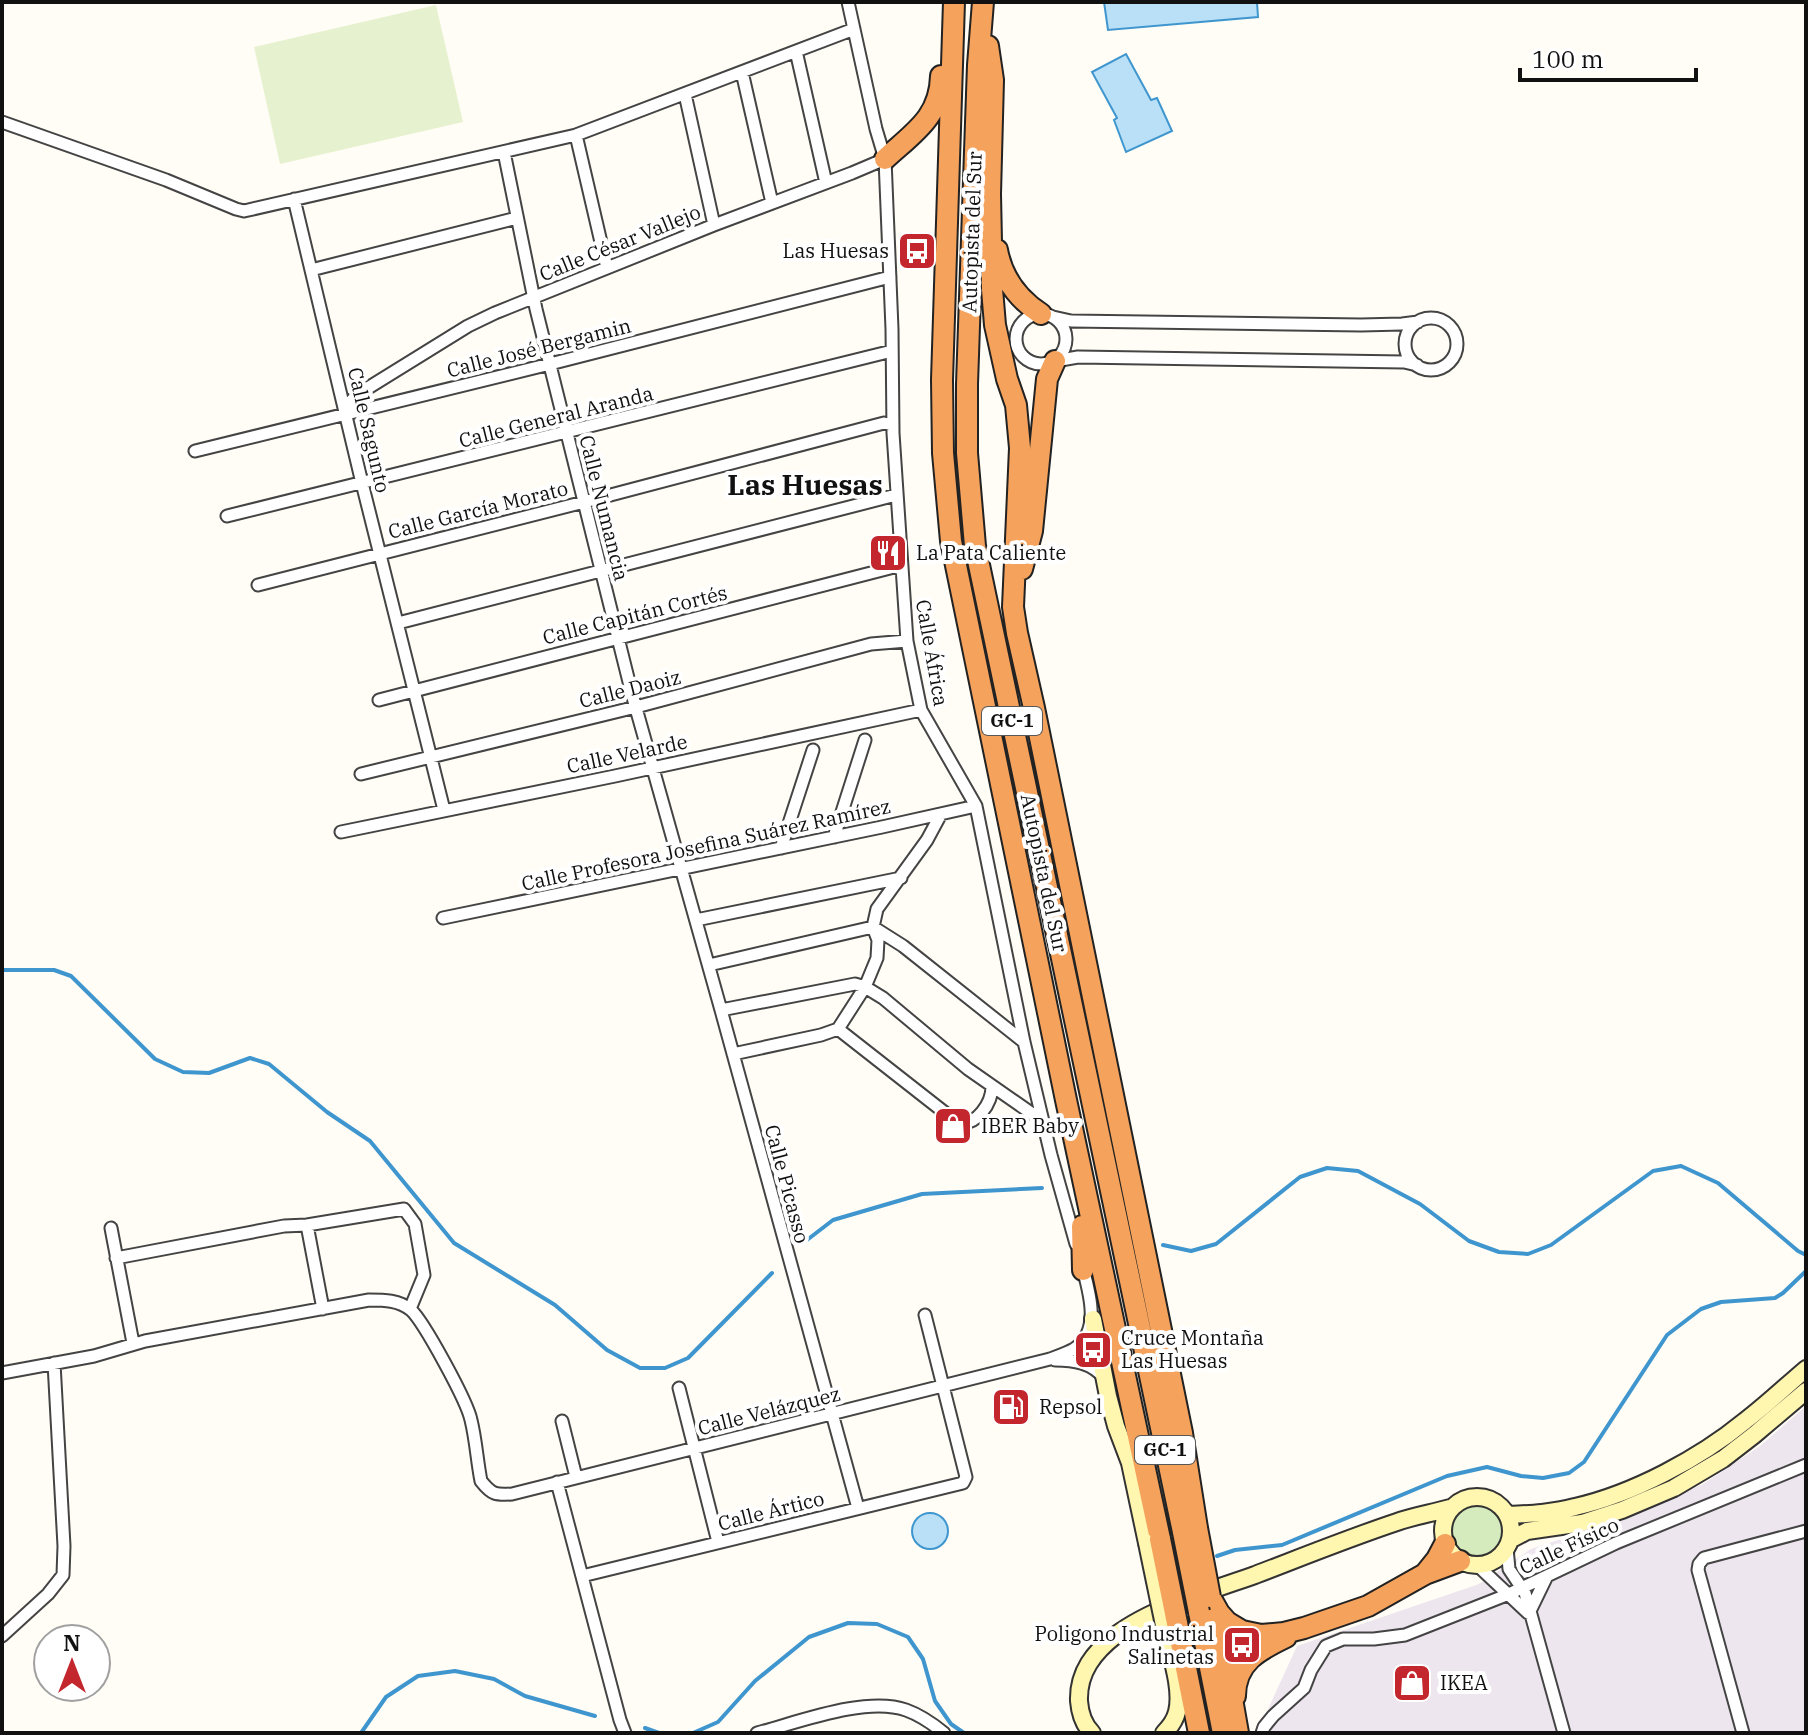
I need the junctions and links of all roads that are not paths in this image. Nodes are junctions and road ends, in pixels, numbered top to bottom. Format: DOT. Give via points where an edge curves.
graph roads {
  1 [pos="848,2"];
  2 [pos="943,2"];
  3 [pos="954,2"];
  4 [pos="983,2"];
  5 [pos="854,29"];
  6 [pos="796,51"];
  7 [pos="742,72"];
  8 [pos="685,94"];
  9 [pos="2,122"];
  10 [pos="576,135"];
  11 [pos="504,152"];
  12 [pos="885,159"];
  13 [pos="826,183"];
  14 [pos="990,194"];
  15 [pos="294,199"];
  16 [pos="772,203"];
  17 [pos="517,218"];
  18 [pos="714,225"];
  19 [pos="607,268"];
  20 [pos="311,270"];
  21 [pos="890,277"];
  22 [pos="534,297"];
  23 [pos="1047,315"];
  24 [pos="1418,322"];
  25 [pos="892,351"];
  26 [pos="1055,361"];
  27 [pos="550,364"];
  28 [pos="1417,365"];
  29 [pos="339,381"];
  30 [pos="379,382"];
  31 [pos="363,391"];
  32 [pos="381,406"];
  33 [pos="347,414"];
  34 [pos="893,425"];
  35 [pos="567,433"];
  36 [pos="195,451"];
  37 [pos="362,483"];
  38 [pos="896,495"];
  39 [pos="584,502"];
  40 [pos="227,516"];
  41 [pos="380,553"];
  42 [pos="901,569"];
  43 [pos="601,570"];
  44 [pos="258,585"];
  45 [pos="398,623"];
  46 [pos="1017,633"];
  47 [pos="618,637"];
  48 [pos="907,641"];
  49 [pos="415,690"];
  50 [pos="379,700"];
  51 [pos="636,707"];
  52 [pos="921,710"];
  53 [pos="865,740"];
  54 [pos="813,750"];
  55 [pos="431,757"];
  56 [pos="652,768"];
  57 [pos="361,774"];
  58 [pos="976,806"];
  59 [pos="444,810"];
  60 [pos="941,814"];
  61 [pos="341,832"];
  62 [pos="834,837"];
  63 [pos="781,848"];
  64 [pos="681,869"];
  65 [pos="901,878"];
  66 [pos="443,918"];
  67 [pos="696,920"];
  68 [pos="873,927"];
  69 [pos="709,965"];
  70 [pos="865,987"];
  71 [pos="721,1010"];
  72 [pos="838,1029"];
  73 [pos="1024,1042"];
  74 [pos="733,1054"];
  75 [pos="992,1086"];
  76 [pos="1066,1100"];
  77 [pos="1014,1102"];
  78 [pos="987,1105"];
  79 [pos="1044,1122"];
  80 [pos="307,1225"];
  81 [pos="1082,1226"];
  82 [pos="111,1228"];
  83 [pos="116,1258"];
  84 [pos="1083,1270"];
  85 [pos="323,1309"];
  86 [pos="410,1309"];
  87 [pos="925,1315"];
  88 [pos="1093,1319"];
  89 [pos="133,1343"];
  90 [pos="1050,1359"];
  91 [pos="54,1363"];
  92 [pos="1806,1369"];
  93 [pos="2,1373"];
  94 [pos="1105,1378"];
  95 [pos="943,1385"];
  96 [pos="679,1388"];
  97 [pos="1806,1391"];
  98 [pos="833,1413"];
  99 [pos="562,1421"];
  100 [pos="695,1448"];
  101 [pos="1130,1463"];
  102 [pos="1806,1465"];
  103 [pos="576,1477"];
  104 [pos="557,1482"];
  105 [pos="858,1508"];
  106 [pos="1450,1508"];
  107 [pos="1508,1515"];
  108 [pos="1400,1521"];
  109 [pos="1190,1530"];
  110 [pos="1806,1531"];
  111 [pos="1443,1539"];
  112 [pos="1153,1541"];
  113 [pos="718,1542"];
  114 [pos="1508,1544"];
  115 [pos="1468,1563"];
  116 [pos="1425,1574"];
  117 [pos="1548,1576"];
  118 [pos="583,1580"];
  119 [pos="1522,1588"];
  120 [pos="1509,1594"];
  121 [pos="1207,1604"];
  122 [pos="1530,1614"];
  123 [pos="1171,1627"];
  124 [pos="1304,1628"];
  125 [pos="2,1636"];
  126 [pos="1178,1691"];
  127 [pos="1237,1724"];
  128 [pos="1084,1731"];
  129 [pos="625,1733"];
  130 [pos="757,1733"];
  131 [pos="944,1733"];
  132 [pos="1164,1733"];
  133 [pos="1186,1733"];
  134 [pos="1199,1733"];
  135 [pos="1223,1733"];
  136 [pos="1262,1733"];
  137 [pos="1564,1733"];
  138 [pos="1743,1733"];
  1 -- 5 [label="street, Calle África"];
  2 -- 12 [label="highway" via="937,102"];
  3 -- 76 [label="highway, Autopista del Sur / GC-1" via="942,380 951,541"];
  4 -- 14 [label="highway" via="993,80"];
  4 -- 109 [label="highway, Autopista del Sur / GC-1" via="967,384 975,546"];
  5 -- 6 [label="street"];
  5 -- 12 [label="street, Calle África"];
  6 -- 7 [label="street"];
  6 -- 13 [label="street"];
  7 -- 8 [label="street"];
  7 -- 16 [label="street"];
  8 -- 10 [label="street"];
  8 -- 18 [label="street"];
  9 -- 15 [label="street" via="236,209"];
  10 -- 11 [label="street"];
  10 -- 19 [label="street"];
  11 -- 15 [label="street"];
  11 -- 17 [label="street, Calle Numancia"];
  12 -- 13 [label="street, Calle César Vallejo"];
  12 -- 21 [label="street, Calle África"];
  13 -- 16 [label="street, Calle César Vallejo"];
  14 -- 23 [label="highway" via="998,256 1010,284 1025,303"];
  14 -- 46 [label="highway" via="995,325 1016,405 1020,448 1013,596"];
  15 -- 20 [label="street, Calle Sagunto"];
  16 -- 18 [label="street, Calle César Vallejo"];
  17 -- 20 [label="street"];
  17 -- 22 [label="street, Calle Numancia"];
  18 -- 19 [label="street, Calle César Vallejo"];
  19 -- 22 [label="street, Calle César Vallejo"];
  20 -- 29 [label="street, Calle Sagunto"];
  21 -- 25 [label="street, Calle África"];
  21 -- 27 [label="street, Calle José Bergamin"];
  22 -- 27 [label="street, Calle Numancia"];
  22 -- 30 [label="street, Calle César Vallejo" via="468,326"];
  23 -- 24 [label="street" via="1071,321"];
  23 -- 26 [label="street" via="1064,327 1067,342"];
  23 -- 26 [label="street" via="1025,320 1016,342 1023,358 1038,365"];
  24 -- 28 [label="street" via="1406,343"];
  24 -- 28 [label="street" via="1442,321 1457,340 1454,356 1442,367"];
  25 -- 34 [label="street, Calle África"];
  25 -- 35 [label="street, Calle General Aranda"];
  26 -- 28 [label="street" via="1078,357"];
  26 -- 46 [label="highway" via="1047,379"];
  27 -- 32 [label="street, Calle José Bergamin"];
  27 -- 35 [label="street, Calle Numancia"];
  29 -- 31 [label="street"];
  29 -- 33 [label="street, Calle Sagunto"];
  30 -- 31 [label="street, Calle César Vallejo"];
  30 -- 32 [label="street" via="375,398"];
  31 -- 33 [label="street, Calle César Vallejo"];
  32 -- 33 [label="street, Calle José Bergamin"];
  33 -- 36 [label="street, Calle José Bergamin"];
  33 -- 37 [label="street, Calle Sagunto"];
  34 -- 38 [label="street, Calle África"];
  34 -- 39 [label="street, Calle García Morato" via="884,423"];
  35 -- 37 [label="street, Calle General Aranda"];
  35 -- 39 [label="street, Calle Numancia"];
  37 -- 40 [label="street, Calle General Aranda"];
  37 -- 41 [label="street, Calle Sagunto"];
  38 -- 42 [label="street, Calle África"];
  38 -- 43 [label="street"];
  39 -- 41 [label="street, Calle García Morato"];
  39 -- 43 [label="street, Calle Numancia"];
  41 -- 44 [label="street, Calle García Morato"];
  41 -- 45 [label="street, Calle Sagunto"];
  42 -- 47 [label="street, Calle Capitán Cortés"];
  42 -- 48 [label="street, Calle África"];
  43 -- 45 [label="street"];
  43 -- 47 [label="street, Calle Numancia"];
  45 -- 49 [label="street, Calle Sagunto"];
  46 -- 109 [label="highway" via="1179,1418"];
  47 -- 49 [label="street, Calle Capitán Cortés"];
  47 -- 51 [label="street, Calle Numancia"];
  48 -- 51 [label="street, Calle Daoiz" via="871,644"];
  48 -- 52 [label="street, Calle África"];
  49 -- 50 [label="street, Calle Capitán Cortés"];
  49 -- 55 [label="street, Calle Sagunto"];
  51 -- 55 [label="street, Calle Daoiz"];
  51 -- 56 [label="street, Calle Numancia"];
  52 -- 56 [label="street, Calle Velarde"];
  52 -- 58 [label="street, Calle África"];
  53 -- 62 [label="street"];
  54 -- 63 [label="street"];
  55 -- 57 [label="street, Calle Daoiz"];
  55 -- 59 [label="street, Calle Sagunto"];
  56 -- 59 [label="street, Calle Velarde"];
  56 -- 64 [label="street, Calle Numancia"];
  58 -- 60 [label="street, Calle Profesora Josefina Suárez Ramírez"];
  58 -- 73 [label="street, Calle África"];
  59 -- 61 [label="street, Calle Velarde"];
  60 -- 62 [label="street, Calle Profesora Josefina Suárez Ramírez"];
  60 -- 65 [label="street"];
  62 -- 63 [label="street, Calle Profesora Josefina Suárez Ramírez"];
  63 -- 64 [label="street, Calle Profesora Josefina Suárez Ramírez"];
  64 -- 66 [label="street, Calle Profesora Josefina Suárez Ramírez"];
  64 -- 67 [label="street, Calle Picasso"];
  65 -- 67 [label="street"];
  65 -- 68 [label="street" via="877,909"];
  67 -- 69 [label="street, Calle Picasso"];
  68 -- 69 [label="street"];
  68 -- 70 [label="street" via="877,958"];
  68 -- 73 [label="street"];
  69 -- 71 [label="street, Calle Picasso"];
  70 -- 71 [label="street" via="855,984"];
  70 -- 72 [label="street"];
  70 -- 75 [label="street"];
  71 -- 74 [label="street, Calle Picasso"];
  72 -- 74 [label="street"];
  72 -- 78 [label="street" via="958,1123 974,1120"];
  73 -- 79 [label="street, Calle África"];
  74 -- 98 [label="street, Calle Picasso"];
  75 -- 77 [label="street"];
  75 -- 78 [label="street"];
  76 -- 81 [label="highway"];
  76 -- 112 [label="highway, Autopista del Sur / GC-1"];
  77 -- 78 [label="street"];
  77 -- 79 [label="street"];
  79 -- 84 [label="street, Calle África"];
  80 -- 83 [label="street"];
  80 -- 85 [label="street"];
  80 -- 86 [label="street" via="404,1209 415,1224 424,1275"];
  81 -- 84 [label="highway"];
  81 -- 101 [label="highway"];
  82 -- 83 [label="street"];
  83 -- 89 [label="street"];
  84 -- 88 [label="street, Calle África"];
  85 -- 86 [label="street" via="384,1300"];
  85 -- 89 [label="street"];
  86 -- 104 [label="street, Calle Velázquez" via="465,1403 481,1481 497,1495"];
  87 -- 95 [label="street"];
  88 -- 90 [label="street, Calle Velázquez" via="1075,1349"];
  88 -- 94 [label="street"];
  89 -- 91 [label="street"];
  90 -- 94 [label="street, Calle Velázquez" via="1085,1364"];
  90 -- 95 [label="street, Calle Velázquez"];
  91 -- 93 [label="street"];
  91 -- 125 [label="street" via="63,1575"];
  92 -- 107 [label="street" via="1744,1423 1666,1473 1575,1507"];
  94 -- 101 [label="street"];
  95 -- 98 [label="street, Calle Velázquez"];
  95 -- 105 [label="street, Calle Ártico" via="966,1477 963,1483"];
  96 -- 100 [label="street"];
  97 -- 114 [label="street" via="1723,1459 1674,1488 1582,1523 1527,1531"];
  98 -- 100 [label="street, Calle Velázquez"];
  98 -- 105 [label="street, Calle Picasso"];
  99 -- 103 [label="street"];
  100 -- 103 [label="street, Calle Velázquez"];
  100 -- 113 [label="street"];
  101 -- 112 [label="street"];
  102 -- 117 [label="street, Calle Físico"];
  103 -- 104 [label="street, Calle Velázquez"];
  104 -- 118 [label="street"];
  105 -- 113 [label="street, Calle Ártico"];
  106 -- 107 [label="street" via="1481,1496"];
  106 -- 108 [label="street"];
  106 -- 111 [label="street"];
  107 -- 114 [label="street"];
  108 -- 111 [label="street" via="1422,1522"];
  108 -- 128 [label="street" via="1140,1619 1096,1653 1084,1670 1078,1688"];
  109 -- 121 [label="highway, Autopista del Sur / GC-1, bridge"];
  110 -- 138 [label="street" via="1704,1558 1699,1564"];
  111 -- 115 [label="street" via="1451,1554"];
  111 -- 116 [label="highway"];
  112 -- 123 [label="highway, Autopista del Sur / GC-1, bridge"];
  113 -- 118 [label="street, Calle Ártico"];
  114 -- 115 [label="street" via="1495,1560"];
  114 -- 119 [label="street" via="1509,1569"];
  115 -- 116 [label="highway"];
  115 -- 120 [label="street"];
  116 -- 124 [label="highway" via="1368,1606"];
  117 -- 119 [label="street, Calle Físico"];
  117 -- 122 [label="street"];
  118 -- 129 [label="street"];
  119 -- 120 [label="street, Calle Físico"];
  119 -- 122 [label="street"];
  120 -- 122 [label="street"];
  120 -- 136 [label="street, Calle Físico" via="1405,1635 1343,1639 1326,1646 1304,1688"];
  121 -- 124 [label="highway" via="1242,1631 1261,1635"];
  121 -- 127 [label="highway"];
  121 -- 135 [label="highway, Autopista del Sur / GC-1"];
  122 -- 137 [label="street"];
  123 -- 126 [label="street"];
  123 -- 134 [label="highway, Autopista del Sur / GC-1"];
  124 -- 127 [label="highway" via="1242,1665 1235,1684"];
  126 -- 132 [label="street" via="1178,1711"];
  126 -- 133 [label="highway"];
  130 -- 131 [label="street" via="872,1704 908,1710"];
}
